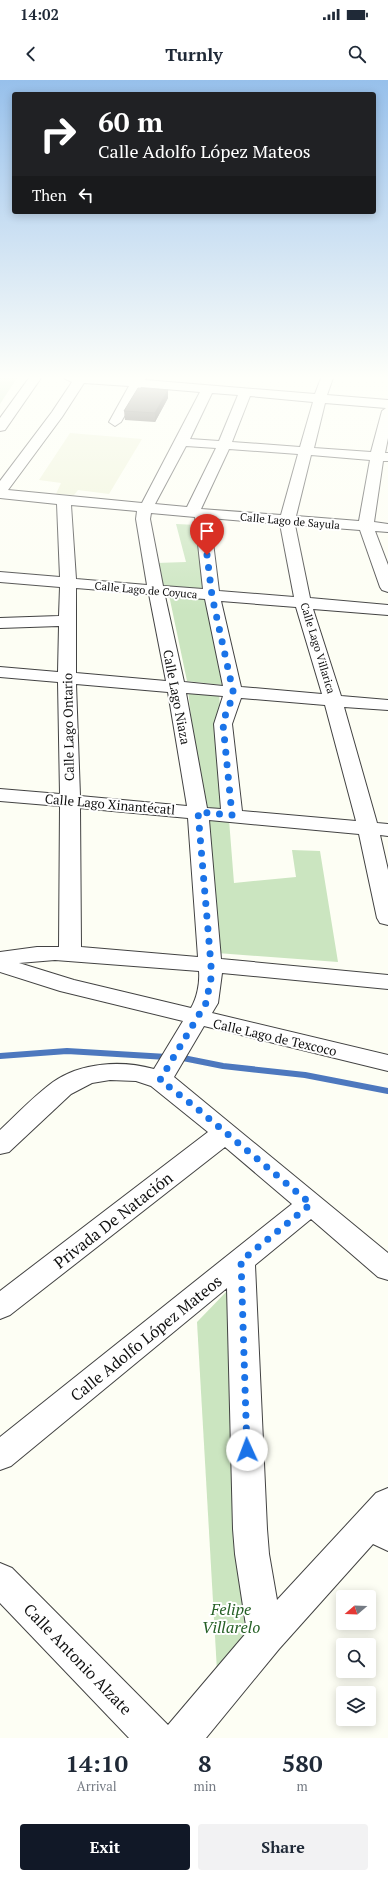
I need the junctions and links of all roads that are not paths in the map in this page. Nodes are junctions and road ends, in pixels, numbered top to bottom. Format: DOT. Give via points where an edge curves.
graph roads {
  1 [pos="26,455"];
  2 [pos="175,455"];
  3 [pos="220,455"];
  4 [pos="304,455"];
  5 [pos="361,455"];
  6 [pos="382,457"];
  7 [pos="0,491"];
  8 [pos="0,494"];
  9 [pos="64,501"];
  10 [pos="146,508"];
  11 [pos="197,513"];
  12 [pos="287,520"];
  13 [pos="366,526"];
  14 [pos="388,528"];
  15 [pos="0,577"];
  16 [pos="68,584"];
  17 [pos="388,588"];
  18 [pos="156,591"];
  19 [pos="212,596"];
  20 [pos="303,603"];
  21 [pos="388,610"];
  22 [pos="68,621"];
  23 [pos="0,623"];
  24 [pos="0,672"];
  25 [pos="67,677"];
  26 [pos="176,686"];
  27 [pos="233,691"];
  28 [pos="333,700"];
  29 [pos="388,704"];
  30 [pos="0,795"];
  31 [pos="70,801"];
  32 [pos="198,812"];
  33 [pos="232,815"];
  34 [pos="368,828"];
  35 [pos="388,830"];
  36 [pos="388,918"];
  37 [pos="70,954"];
  38 [pos="0,959"];
  39 [pos="0,964"];
  40 [pos="211,965"];
  41 [pos="388,982"];
  42 [pos="197,1018"];
  43 [pos="388,1063"];
  44 [pos="169,1065"];
  45 [pos="226,1132"];
  46 [pos="0,1145"];
  47 [pos="311,1204"];
  48 [pos="241,1261"];
  49 [pos="388,1269"];
  50 [pos="0,1307"];
  51 [pos="0,1456"];
  52 [pos="383,1520"];
  53 [pos="0,1579"];
  54 [pos="266,1637"];
  55 [pos="155,1738"];
  56 [pos="182,1738"];
  1 -- 7 [label="street"];
  2 -- 10 [label="street, Calle Lago Niaza"];
  3 -- 11 [label="street"];
  4 -- 12 [label="street, Calle Lago Villarica"];
  5 -- 6 [label="street"];
  6 -- 13 [label="street"];
  8 -- 9 [label="street, Calle Lago de Sayula"];
  9 -- 10 [label="street, Calle Lago de Sayula"];
  9 -- 16 [label="street, Calle Lago Ontario"];
  10 -- 11 [label="street, Calle Lago de Sayula"];
  10 -- 18 [label="street, Calle Lago Niaza" via="143,519"];
  11 -- 12 [label="street, Calle Lago de Sayula"];
  11 -- 19 [label="street"];
  12 -- 13 [label="street, Calle Lago de Sayula"];
  12 -- 20 [label="street, Calle Lago Villarica"];
  13 -- 14 [label="street, Calle Lago de Sayula"];
  13 -- 17 [label="street"];
  15 -- 16 [label="street, Calle Lago de Coyuca"];
  16 -- 18 [label="street, Calle Lago de Coyuca"];
  16 -- 22 [label="street, Calle Lago Ontario"];
  18 -- 19 [label="street, Calle Lago de Coyuca"];
  18 -- 26 [label="street, Calle Lago Niaza"];
  19 -- 20 [label="street, Calle Lago de Coyuca"];
  19 -- 27 [label="street"];
  20 -- 21 [label="street, Calle Lago de Coyuca"];
  20 -- 28 [label="street, Calle Lago Villarica"];
  22 -- 23 [label="street"];
  22 -- 25 [label="street, Calle Lago Ontario"];
  24 -- 25 [label="street"];
  25 -- 26 [label="street"];
  25 -- 31 [label="street, Calle Lago Ontario"];
  26 -- 27 [label="street"];
  26 -- 32 [label="street, Calle Lago Niaza"];
  27 -- 28 [label="street"];
  27 -- 33 [label="street" via="223,724"];
  28 -- 29 [label="street"];
  28 -- 34 [label="street, Calle Lago Villarica"];
  30 -- 31 [label="street, Calle Lago Xinantécatl"];
  31 -- 32 [label="street, Calle Lago Xinantécatl"];
  31 -- 37 [label="street, Calle Lago Ontario"];
  32 -- 33 [label="street, Calle Lago Xinantécatl"];
  32 -- 40 [label="street, Calle Lago Niaza"];
  33 -- 34 [label="street, Calle Lago Xinantécatl"];
  34 -- 35 [label="street, Calle Lago Xinantécatl"];
  34 -- 36 [label="street, Calle Lago Villarica"];
  37 -- 38 [label="street" via="25,954"];
  37 -- 40 [label="street"];
  39 -- 42 [label="street, Calle Lago de Texcoco" via="68,986"];
  40 -- 41 [label="street"];
  40 -- 42 [label="street, Calle Lago Niaza" via="210,990"];
  42 -- 43 [label="street, Calle Lago de Texcoco"];
  42 -- 44 [label="street, Calle Lago Niaza"];
  44 -- 45 [label="street"];
  44 -- 46 [label="street" via="135,1074 98,1073 73,1080"];
  45 -- 47 [label="street"];
  45 -- 50 [label="street, Privada De Natación"];
  47 -- 48 [label="street, Calle Adolfo López Mateos"];
  47 -- 49 [label="street"];
  48 -- 51 [label="street, Calle Adolfo López Mateos"];
  48 -- 54 [label="street" via="250,1529"];
  52 -- 54 [label="street"];
  53 -- 55 [label="street, Calle Antonio Alzate"];
  54 -- 56 [label="street"];
}
